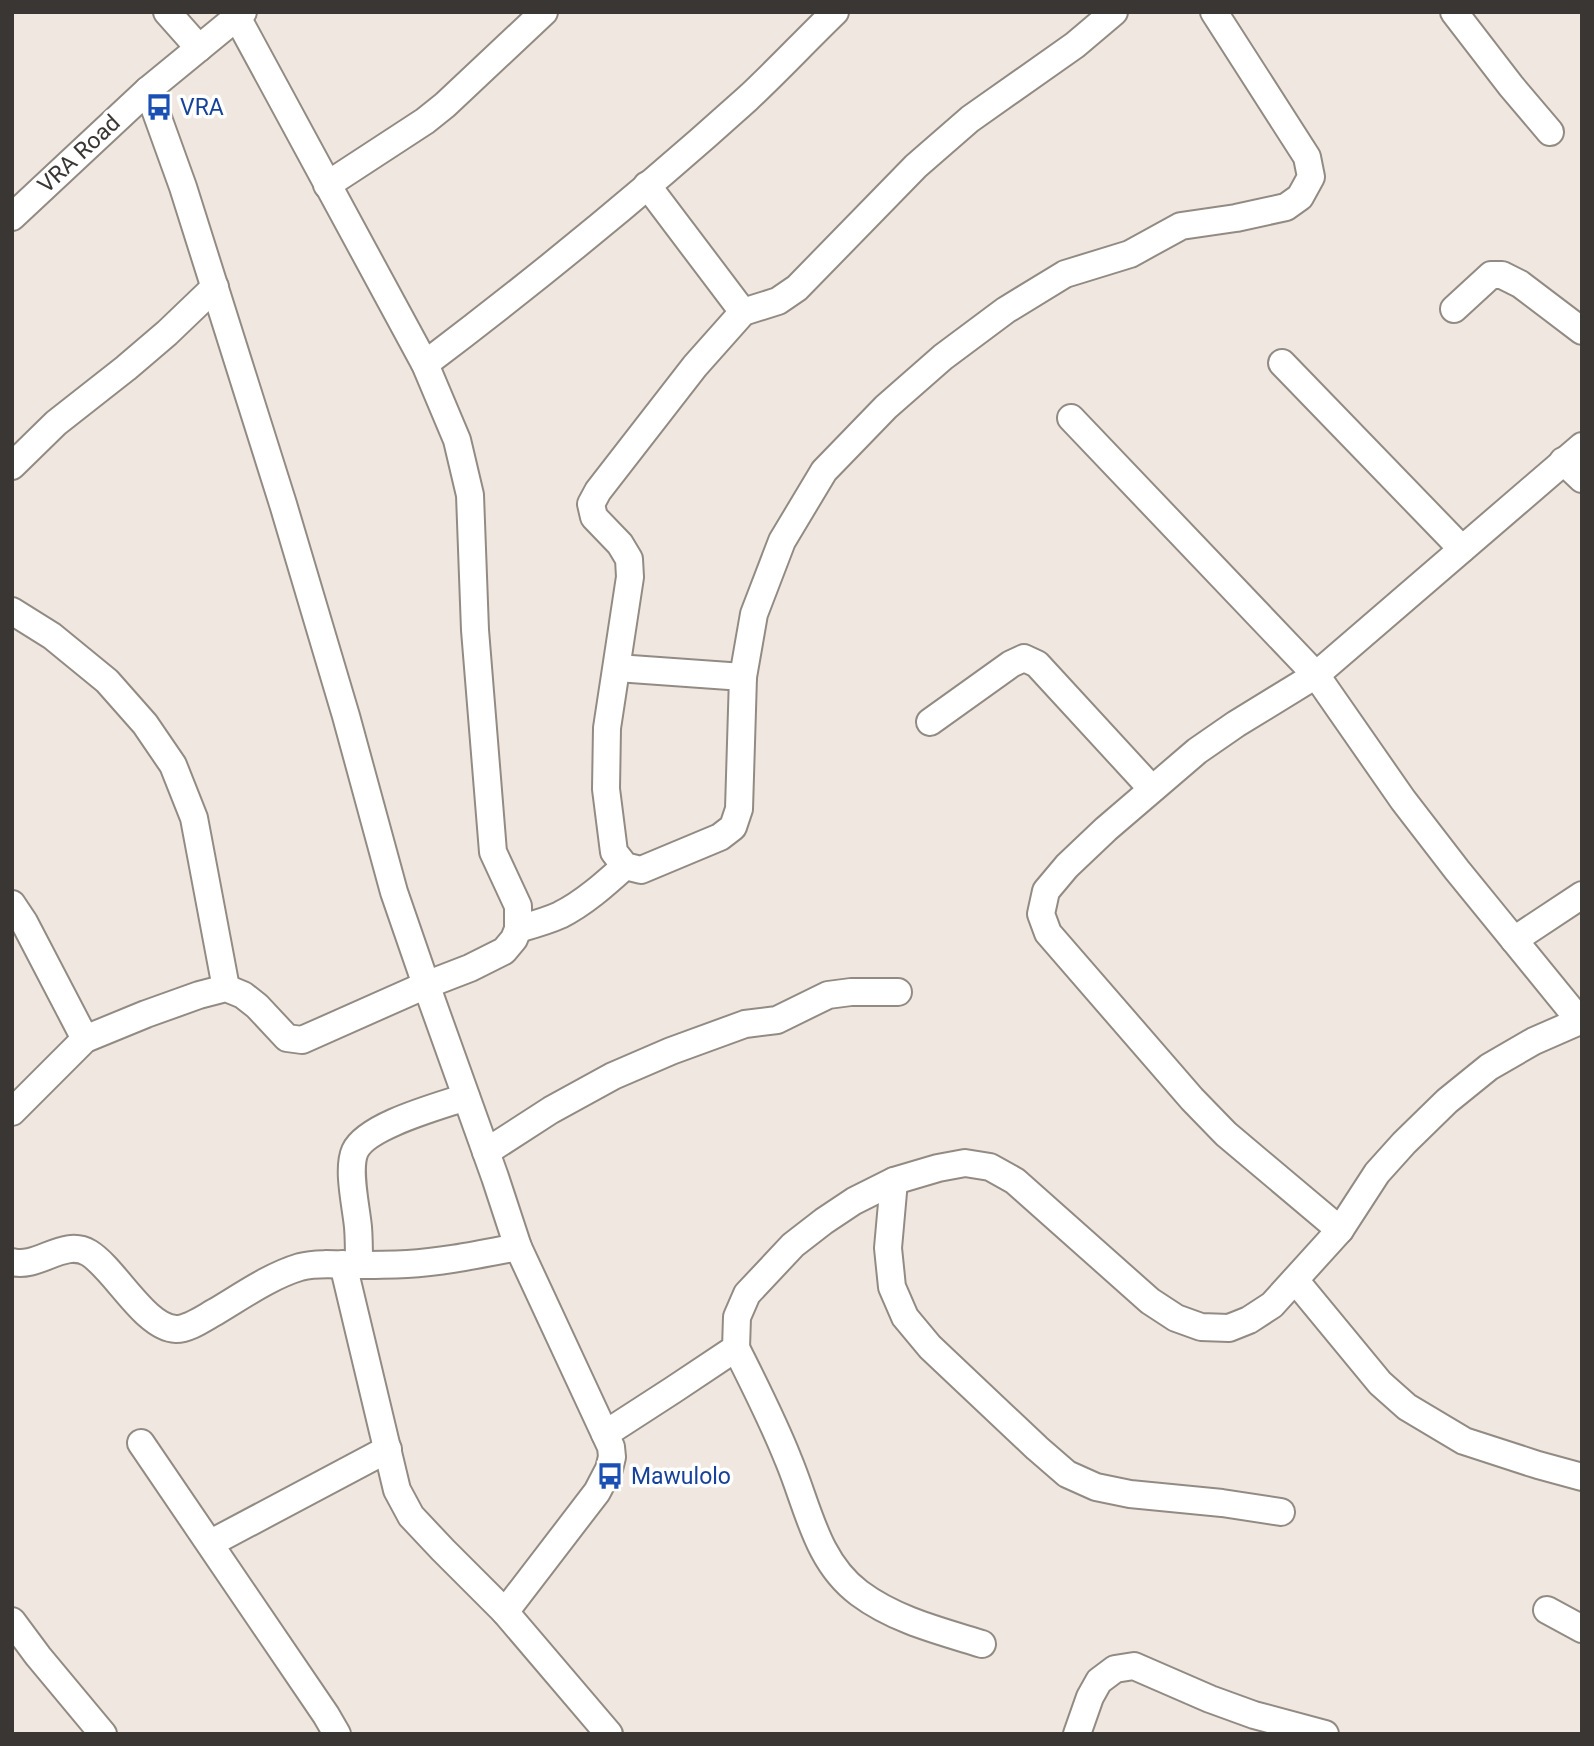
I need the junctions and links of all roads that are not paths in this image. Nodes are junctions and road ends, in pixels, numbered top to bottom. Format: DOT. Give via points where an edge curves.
graph roads {
  1 [pos="167,12"];
  2 [pos="544,12"];
  3 [pos="835,12"];
  4 [pos="1114,12"];
  5 [pos="1214,12"];
  6 [pos="1454,12"];
  7 [pos="240,15"];
  8 [pos="199,48"];
  9 [pos="148,89"];
  10 [pos="1550,132"];
  11 [pos="327,185"];
  12 [pos="648,185"];
  13 [pos="12,217"];
  14 [pos="215,288"];
  15 [pos="1454,309"];
  16 [pos="743,312"];
  17 [pos="1582,331"];
  18 [pos="1282,363"];
  19 [pos="425,364"];
  20 [pos="1071,418"];
  21 [pos="1576,462"];
  22 [pos="12,466"];
  23 [pos="1462,549"];
  24 [pos="12,611"];
  25 [pos="617,668"];
  26 [pos="1316,675"];
  27 [pos="743,677"];
  28 [pos="930,722"];
  29 [pos="1152,789"];
  30 [pos="625,866"];
  31 [pos="1582,895"];
  32 [pos="12,904"];
  33 [pos="518,929"];
  34 [pos="1514,940"];
  35 [pos="426,985"];
  36 [pos="226,988"];
  37 [pos="898,992"];
  38 [pos="1581,1020"];
  39 [pos="85,1039"];
  40 [pos="466,1097"];
  41 [pos="12,1112"];
  42 [pos="486,1152"];
  43 [pos="894,1181"];
  44 [pos="1340,1230"];
  45 [pos="518,1247"];
  46 [pos="12,1262"];
  47 [pos="351,1265"];
  48 [pos="1295,1280"];
  49 [pos="736,1348"];
  50 [pos="605,1434"];
  51 [pos="141,1443"];
  52 [pos="388,1450"];
  53 [pos="1582,1477"];
  54 [pos="1281,1512"];
  55 [pos="211,1543"];
  56 [pos="1547,1610"];
  57 [pos="505,1612"];
  58 [pos="12,1621"];
  59 [pos="1582,1629"];
  60 [pos="982,1644"];
  61 [pos="103,1734"];
  62 [pos="337,1734"];
  63 [pos="609,1734"];
  64 [pos="1077,1734"];
  65 [pos="1325,1734"];
  1 -- 8 [label="street"];
  2 -- 11 [label="street" via="425,121"];
  3 -- 12 [label="street" via="750,96"];
  4 -- 16 [label="street" via="970,118 916,166 797,288 778,301"];
  5 -- 27 [label="street" via="1307,157 1311,177 1300,197 1286,208 1181,226 1130,254 1065,274 1006,310 934,365 824,471 782,541 754,614"];
  6 -- 10 [label="street"];
  7 -- 8 [label="street, VRA Road"];
  7 -- 11 [label="street"];
  8 -- 9 [label="street, VRA Road"];
  9 -- 13 [label="street, VRA Road"];
  9 -- 14 [label="street"];
  11 -- 19 [label="street"];
  12 -- 16 [label="street"];
  12 -- 19 [label="street"];
  14 -- 22 [label="street"];
  14 -- 35 [label="street" via="299,557 394,892"];
  15 -- 17 [label="street" via="1491,275 1502,275"];
  16 -- 25 [label="street" via="695,366 591,503 594,517 629,559"];
  18 -- 23 [label="street"];
  19 -- 33 [label="street" via="457,440 470,495 475,630 493,852 519,906"];
  20 -- 26 [label="street"];
  21 -- 23 [label="street"];
  23 -- 26 [label="street"];
  24 -- 36 [label="street" via="52,636 107,681 173,765 194,818"];
  25 -- 27 [label="street"];
  25 -- 30 [label="street" via="607,728 606,789 614,852"];
  26 -- 29 [label="street" via="1197,751"];
  26 -- 34 [label="street" via="1403,800"];
  27 -- 30 [label="street" via="739,809 733,827 720,837 641,870"];
  28 -- 29 [label="street" via="1024,657 1037,664"];
  29 -- 44 [label="street" via="1046,891 1041,914 1048,933 1192,1100"];
  30 -- 33 [label="street" via="562,914"];
  31 -- 34 [label="street"];
  32 -- 39 [label="street"];
  33 -- 35 [label="street" via="504,951"];
  34 -- 38 [label="street"];
  35 -- 36 [label="street" via="302,1040 287,1038 257,1006"];
  35 -- 40 [label="street"];
  36 -- 39 [label="street"];
  37 -- 42 [label="street" via="828,995 777,1020 745,1024 671,1051 613,1076"];
  38 -- 44 [label="street" via="1489,1068 1447,1101 1377,1173"];
  39 -- 41 [label="street"];
  40 -- 42 [label="street"];
  40 -- 47 [label="street" via="398,1120 372,1133 355,1150 352,1173 358,1226"];
  42 -- 45 [label="street"];
  43 -- 48 [label="street" via="965,1163 990,1167 1014,1181 1150,1301 1176,1318 1202,1327 1229,1328 1249,1320 1272,1305"];
  43 -- 49 [label="street" via="824,1221 768,1270 747,1293 737,1317"];
  43 -- 54 [label="street" via="888,1248 892,1287 905,1317 1067,1474 1096,1487 1130,1494"];
  44 -- 48 [label="street"];
  45 -- 47 [label="street" via="440,1262"];
  45 -- 50 [label="street"];
  46 -- 47 [label="street" via="29,1263 76,1248 88,1253 151,1318 177,1329 289,1271 312,1265"];
  47 -- 52 [label="street"];
  48 -- 53 [label="street" via="1380,1383 1407,1407 1464,1441"];
  49 -- 50 [label="street"];
  49 -- 60 [label="street" via="785,1450 820,1545 836,1572 884,1609"];
  50 -- 57 [label="street" via="612,1457 597,1492"];
  51 -- 55 [label="street"];
  52 -- 55 [label="street"];
  52 -- 57 [label="street" via="397,1490 411,1516"];
  55 -- 62 [label="street"];
  56 -- 59 [label="street"];
  57 -- 63 [label="street"];
  58 -- 61 [label="street"];
  64 -- 65 [label="street" via="1099,1681 1115,1669 1134,1666 1254,1715"];
}
